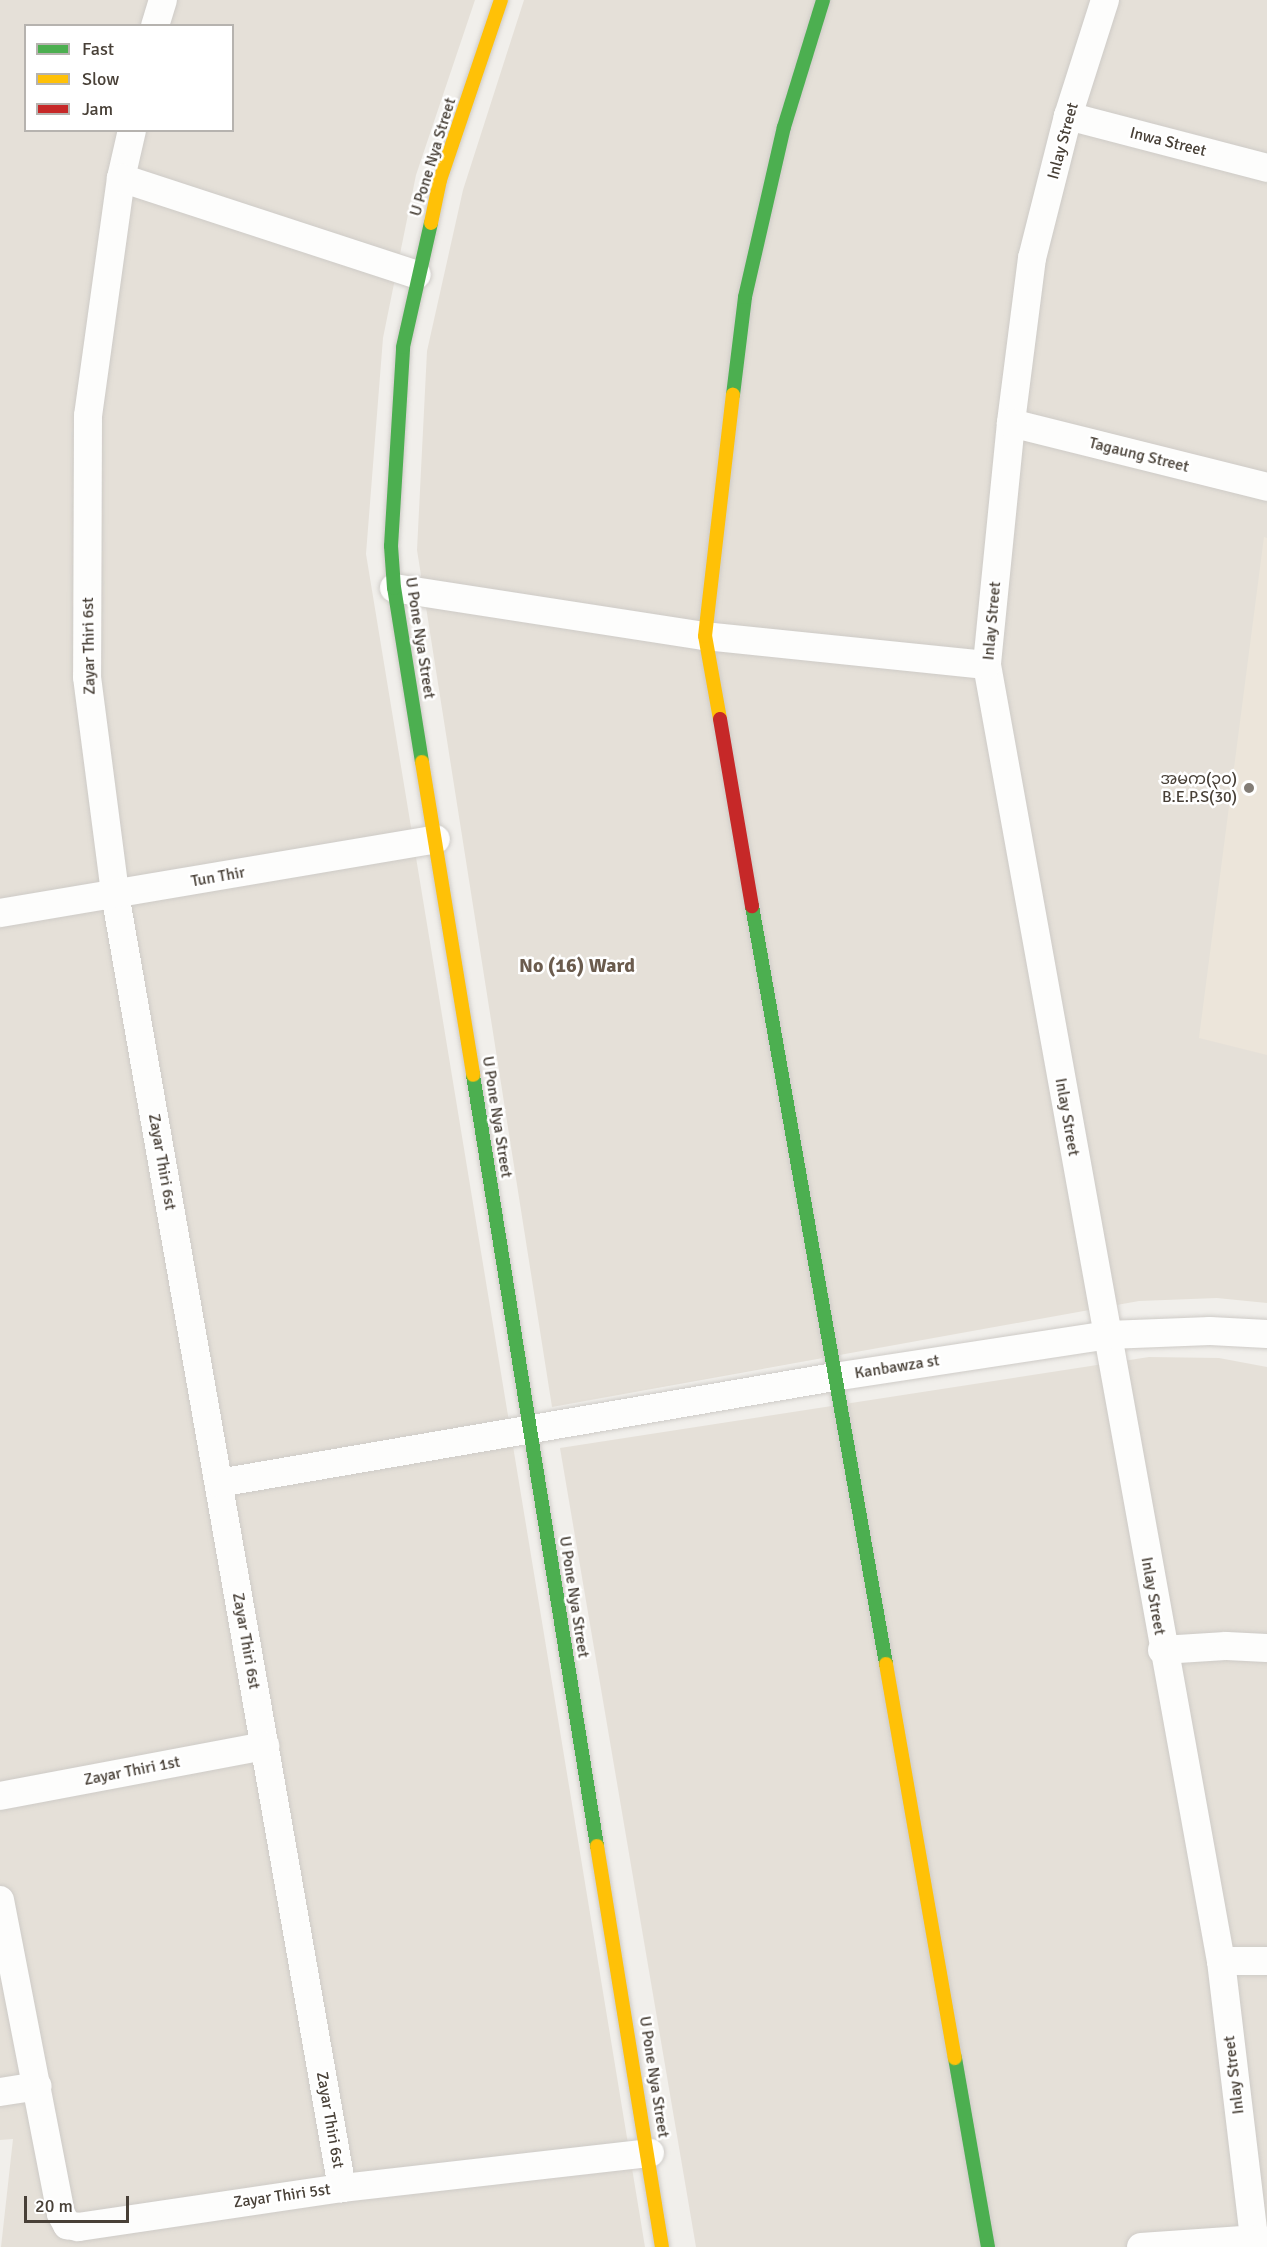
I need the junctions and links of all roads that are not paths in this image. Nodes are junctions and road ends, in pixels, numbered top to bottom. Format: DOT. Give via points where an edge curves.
graph roads {
  1 [pos="163,0"];
  2 [pos="501,0"];
  3 [pos="823,0"];
  4 [pos="1105,0"];
  5 [pos="156,24"];
  6 [pos="1068,116"];
  7 [pos="132,132"];
  8 [pos="1267,168"];
  9 [pos="122,177"];
  10 [pos="417,275"];
  11 [pos="1011,423"];
  12 [pos="1267,487"];
  13 [pos="393,588"];
  14 [pos="705,636"];
  15 [pos="987,665"];
  16 [pos="436,839"];
  17 [pos="115,894"];
  18 [pos="0,913"];
  19 [pos="1108,1335"];
  20 [pos="1267,1335"];
  21 [pos="834,1377"];
  22 [pos="530,1431"];
  23 [pos="219,1483"];
  24 [pos="1267,1648"];
  25 [pos="1162,1650"];
  26 [pos="264,1746"];
  27 [pos="0,1796"];
  28 [pos="0,1900"];
  29 [pos="1221,1961"];
  30 [pos="1267,1961"];
  31 [pos="38,2086"];
  32 [pos="0,2092"];
  33 [pos="650,2152"];
  34 [pos="342,2188"];
  35 [pos="1261,2240"];
  36 [pos="662,2247"];
  37 [pos="988,2247"];
  38 [pos="1141,2247"];
  1 -- 5 [label="street"];
  2 -- 10 [label="street, U Pone Nya Street" via="440,180"];
  3 -- 14 [label="street" via="784,127 745,297"];
  4 -- 6 [label="street, Inlay Street"];
  6 -- 8 [label="street, Inwa Street"];
  6 -- 11 [label="street, Inlay Street" via="1032,258"];
  7 -- 9 [label="street, Zayar Thiri 6st"];
  9 -- 10 [label="street"];
  9 -- 17 [label="street, Zayar Thiri 6st" via="88,416 87,677"];
  10 -- 13 [label="street, U Pone Nya Street" via="403,347 391,546"];
  11 -- 12 [label="street, Tagaung Street"];
  11 -- 15 [label="street, Inlay Street"];
  13 -- 14 [label="street"];
  13 -- 16 [label="street, U Pone Nya Street"];
  14 -- 15 [label="street"];
  14 -- 21 [label="street"];
  15 -- 19 [label="street, Inlay Street"];
  16 -- 17 [label="street, Tun Thir"];
  16 -- 22 [label="street, U Pone Nya Street"];
  17 -- 18 [label="street, Tun Thir"];
  17 -- 23 [label="street, Zayar Thiri 6st"];
  19 -- 20 [label="street, Kanbawza st" via="1210,1331"];
  19 -- 21 [label="street, Kanbawza st"];
  19 -- 25 [label="street, Inlay Street"];
  21 -- 22 [label="street, Kanbawza st"];
  21 -- 37 [label="street"];
  22 -- 23 [label="street, Kanbawza st"];
  22 -- 33 [label="street, U Pone Nya Street"];
  23 -- 26 [label="street, Zayar Thiri 6st"];
  24 -- 25 [label="street"];
  25 -- 29 [label="street, Inlay Street"];
  26 -- 27 [label="street, Zayar Thiri 1st"];
  26 -- 34 [label="street, Zayar Thiri 6st"];
  28 -- 31 [label="street, Zayar Thiri 5st"];
  29 -- 30 [label="street"];
  29 -- 35 [label="street, Inlay Street"];
  31 -- 32 [label="street"];
  31 -- 34 [label="street, Zayar Thiri 5st" via="66,2225 78,2227"];
  33 -- 34 [label="street, Zayar Thiri 5st"];
  33 -- 36 [label="street, U Pone Nya Street"];
  35 -- 38 [label="street"];
}
